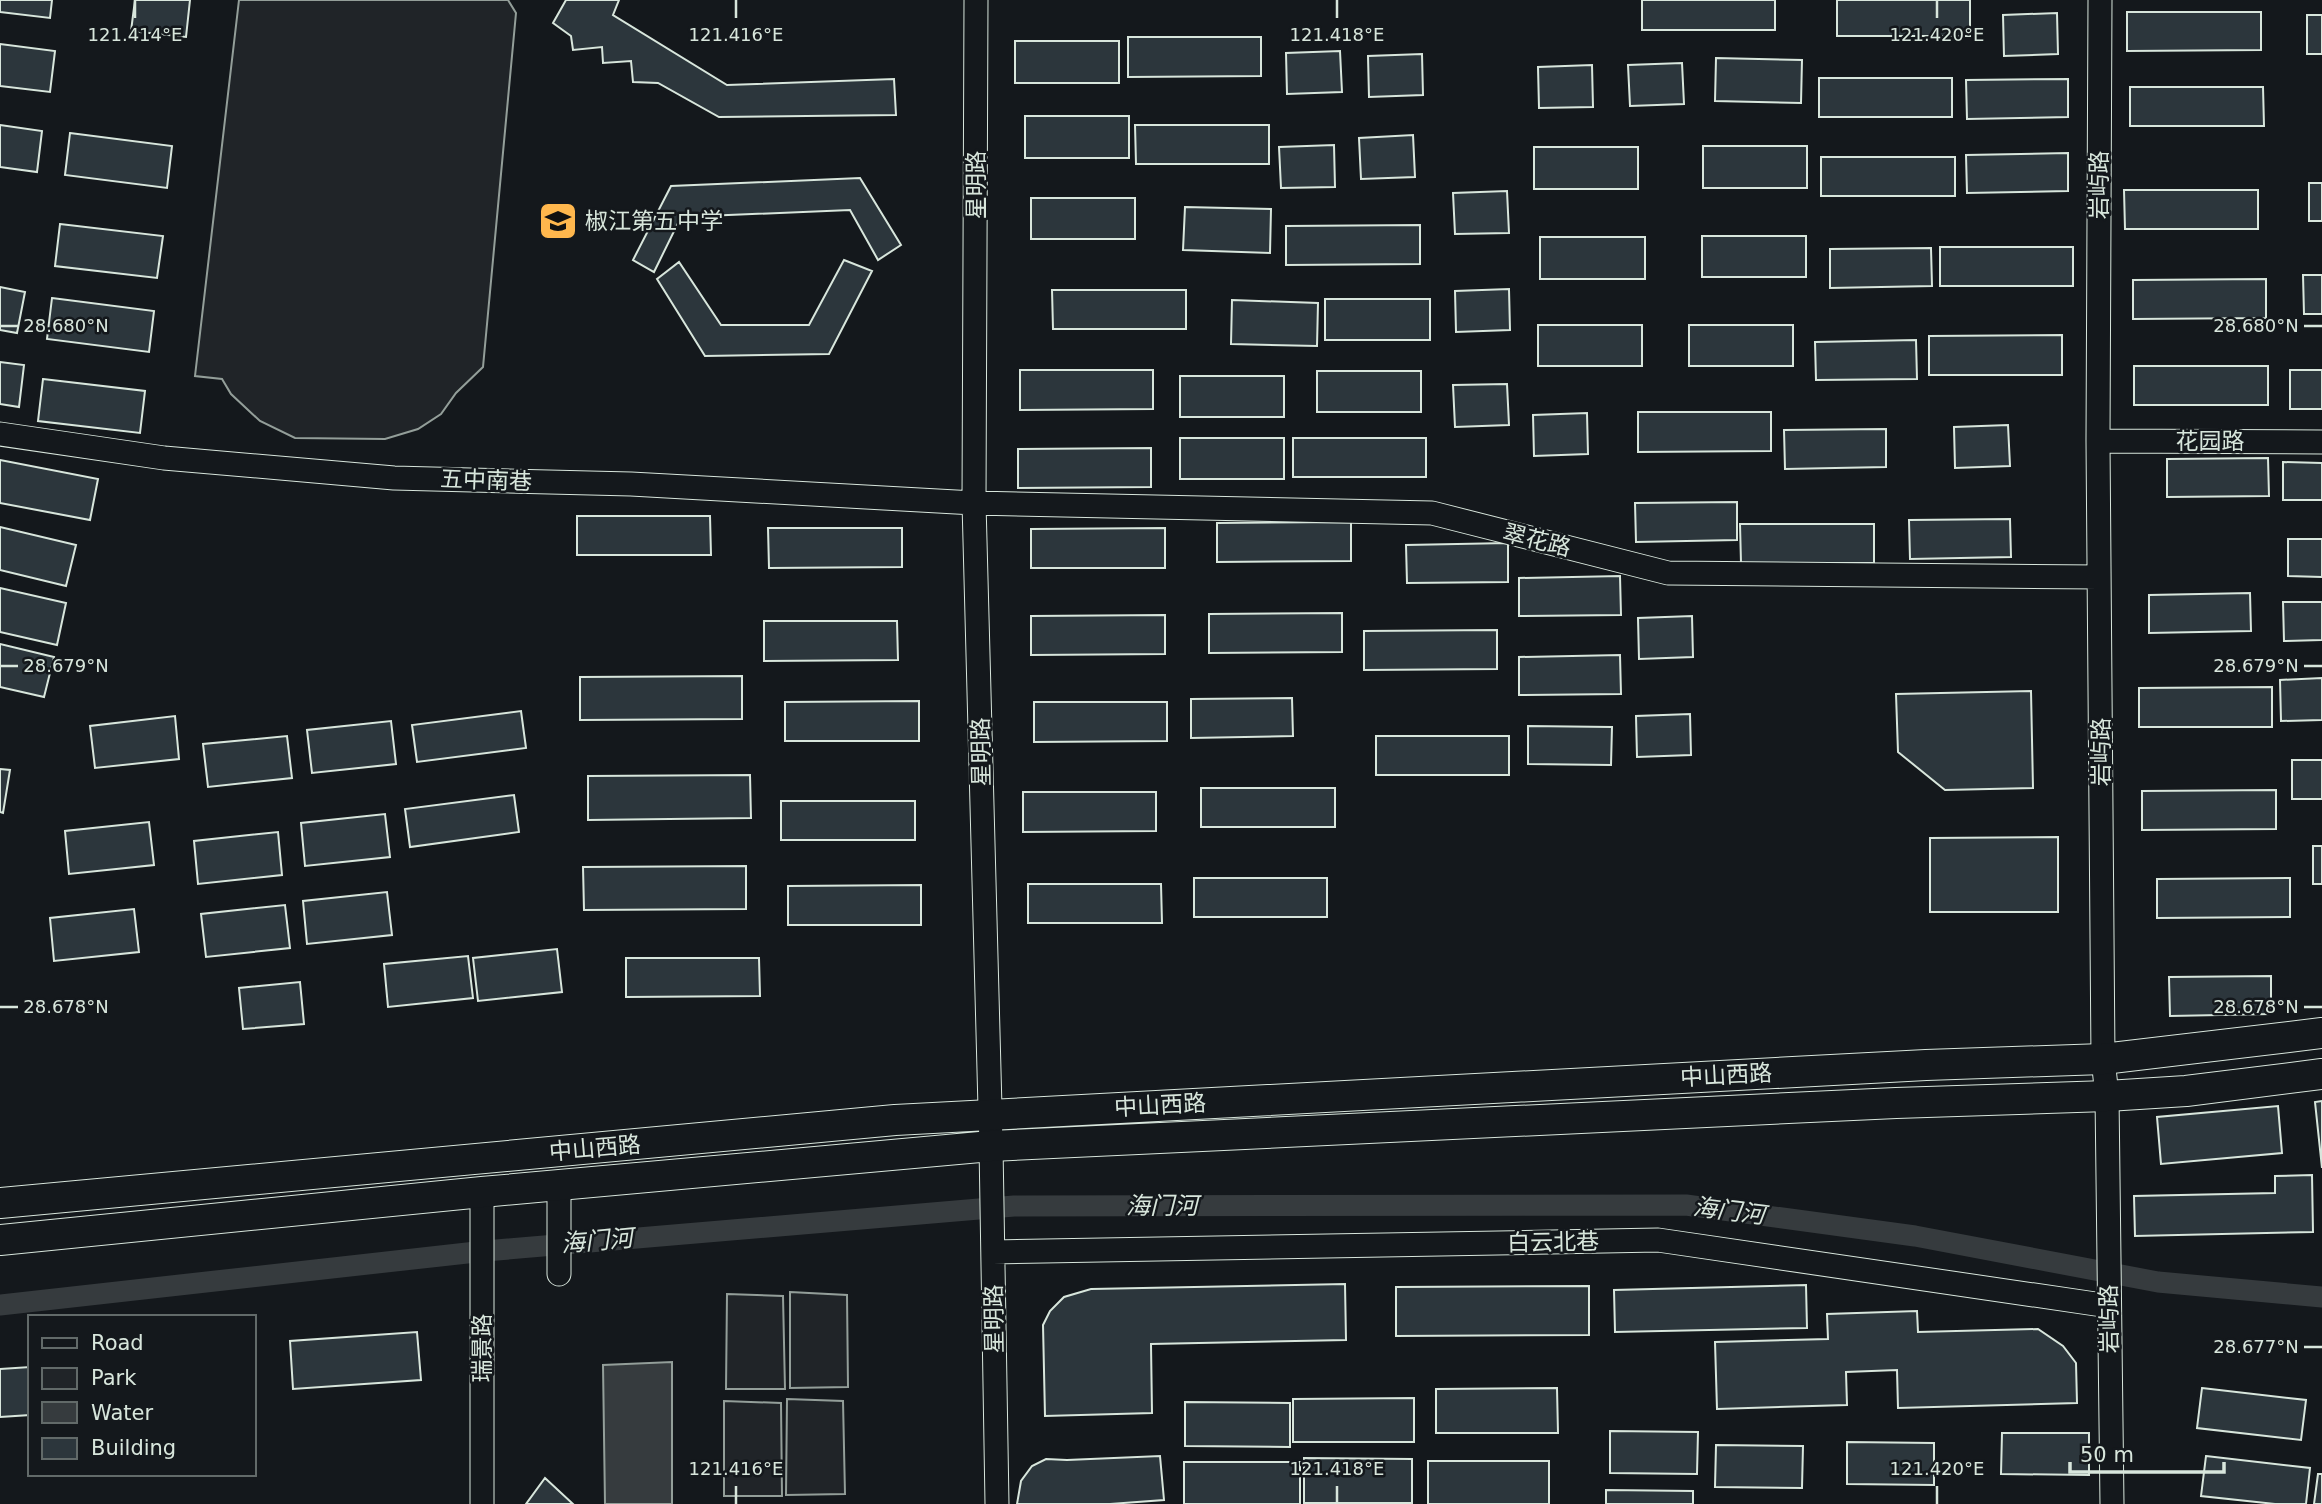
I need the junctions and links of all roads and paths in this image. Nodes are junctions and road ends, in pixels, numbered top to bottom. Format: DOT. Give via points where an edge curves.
graph roads {
  1 [pos="976,0"];
  2 [pos="2100,0"];
  3 [pos="0,433"];
  4 [pos="2098,441"];
  5 [pos="2322,442"];
  6 [pos="974,503"];
  7 [pos="2099,577"];
  8 [pos="2322,1033"];
  9 [pos="2103,1059"];
  10 [pos="2322,1074"];
  11 [pos="2107,1097"];
  12 [pos="990,1115"];
  13 [pos="991,1155"];
  14 [pos="559,1185"];
  15 [pos="0,1203"];
  16 [pos="482,1205"];
  17 [pos="0,1240"];
  18 [pos="993,1252"];
  19 [pos="559,1274"];
  20 [pos="2109,1305"];
  21 [pos="482,1504"];
  22 [pos="997,1504"];
  23 [pos="2112,1504"];
  1 -- 6 [label="street, 星明路"];
  2 -- 4 [label="street, 岩屿路"];
  3 -- 6 [label="street, 五中南巷" via="164,458 394,478 631,484"];
  4 -- 5 [label="street, 花园路"];
  4 -- 7 [label="street, 岩屿路"];
  6 -- 7 [label="street, 翠花路" via="1432,513 1668,573"];
  6 -- 12 [label="street, 星明路"];
  7 -- 9 [label="street, 岩屿路"];
  8 -- 9 [label="main road, 中山西路"];
  9 -- 11 [label="street, 岩屿路"];
  9 -- 12 [label="main road, 中山西路"];
  10 -- 11 [label="main road, 中山西路"];
  11 -- 13 [label="main road, 中山西路" via="1896,1103"];
  11 -- 20 [label="street, 岩屿路"];
  12 -- 13 [label="street, 星明路"];
  12 -- 15 [label="main road, 中山西路"];
  13 -- 14 [label="main road, 中山西路"];
  13 -- 18 [label="street, 星明路"];
  14 -- 16 [label="main road, 中山西路"];
  14 -- 19 [label="street"];
  16 -- 17 [label="main road, 中山西路"];
  16 -- 21 [label="street, 瑞景路"];
  18 -- 20 [label="street, 白云北巷" via="1658,1240"];
  18 -- 22 [label="street, 星明路"];
  20 -- 23 [label="street, 岩屿路"];
}
